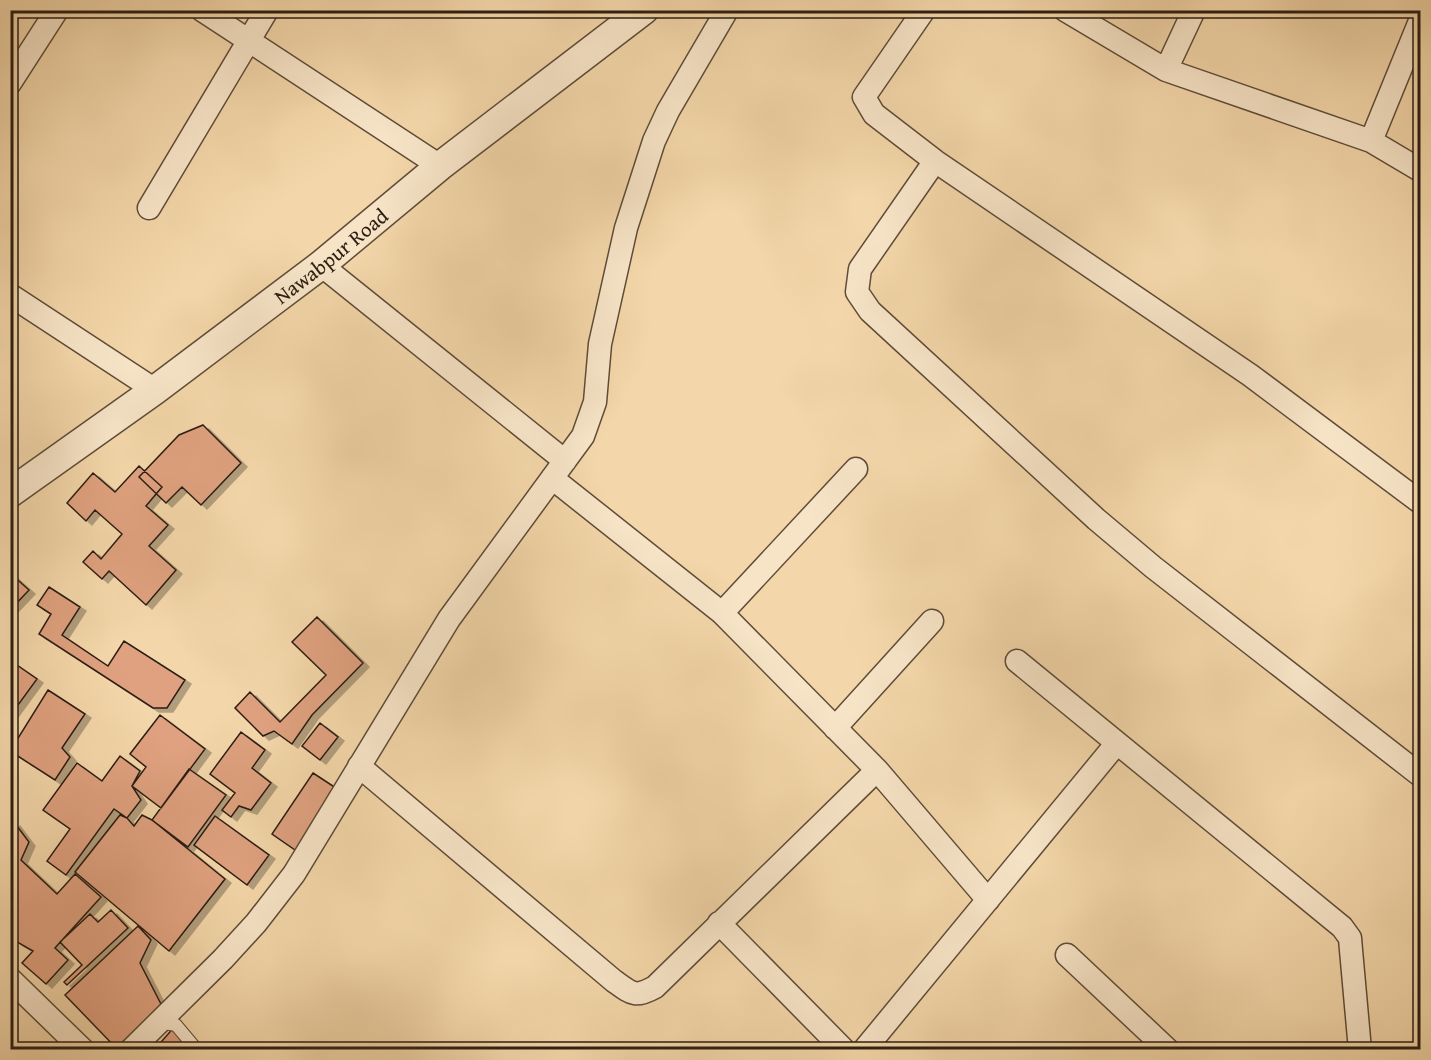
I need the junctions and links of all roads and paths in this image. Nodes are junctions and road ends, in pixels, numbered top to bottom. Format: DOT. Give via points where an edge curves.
graph roads {
  1 [pos="57,10"];
  2 [pos="202,10"];
  3 [pos="267,10"];
  4 [pos="644,10"];
  5 [pos="727,10"];
  6 [pos="924,10"];
  7 [pos="1065,10"];
  8 [pos="1194,10"];
  9 [pos="1420,21"];
  10 [pos="249,41"];
  11 [pos="1166,69"];
  12 [pos="10,83"];
  13 [pos="1371,141"];
  14 [pos="934,161"];
  15 [pos="440,166"];
  16 [pos="1420,170"];
  17 [pos="149,208"];
  18 [pos="321,265"];
  19 [pos="10,295"];
  20 [pos="155,390"];
  21 [pos="856,469"];
  22 [pos="559,470"];
  23 [pos="10,493"];
  24 [pos="1420,502"];
  25 [pos="722,613"];
  26 [pos="932,621"];
  27 [pos="1017,661"];
  28 [pos="835,728"];
  29 [pos="1117,743"];
  30 [pos="359,766"];
  31 [pos="877,770"];
  32 [pos="1420,775"];
  33 [pos="988,900"];
  34 [pos="719,923"];
  35 [pos="1067,955"];
  36 [pos="10,979"];
  37 [pos="159,1022"];
  38 [pos="83,1050"];
  39 [pos="132,1050"];
  40 [pos="197,1050"];
  41 [pos="844,1050"];
  42 [pos="864,1050"];
  43 [pos="1168,1050"];
  44 [pos="1360,1050"];
  1 -- 12 [label="street"];
  2 -- 10 [label="street"];
  3 -- 10 [label="street"];
  4 -- 15 [label="street, Nawabpur Road"];
  5 -- 22 [label="street" via="654,141 626,228 600,345 595,402 583,436"];
  6 -- 14 [label="street" via="864,97 874,114"];
  7 -- 11 [label="street"];
  8 -- 11 [label="street"];
  9 -- 13 [label="street"];
  10 -- 15 [label="street"];
  10 -- 17 [label="street"];
  11 -- 13 [label="street"];
  13 -- 16 [label="street"];
  14 -- 24 [label="street" via="1250,375"];
  14 -- 32 [label="street" via="860,269 857,292 870,311 1096,519"];
  15 -- 18 [label="street, Nawabpur Road"];
  18 -- 20 [label="street, Nawabpur Road"];
  18 -- 22 [label="street"];
  19 -- 20 [label="street"];
  20 -- 23 [label="street, Nawabpur Road"];
  21 -- 25 [label="street"];
  22 -- 25 [label="street"];
  22 -- 30 [label="street" via="449,619"];
  25 -- 28 [label="street"];
  26 -- 28 [label="street"];
  27 -- 29 [label="street"];
  28 -- 31 [label="street"];
  29 -- 33 [label="street"];
  29 -- 44 [label="street" via="1342,927 1352,950"];
  30 -- 34 [label="street" via="631,994 642,994 655,987"];
  30 -- 37 [label="street" via="294,874 256,923"];
  31 -- 33 [label="street"];
  31 -- 34 [label="street"];
  33 -- 42 [label="street"];
  34 -- 41 [label="street"];
  35 -- 43 [label="street"];
  36 -- 38 [label="street"];
  37 -- 39 [label="street"];
  37 -- 40 [label="lane" via="176,1025"];
}
